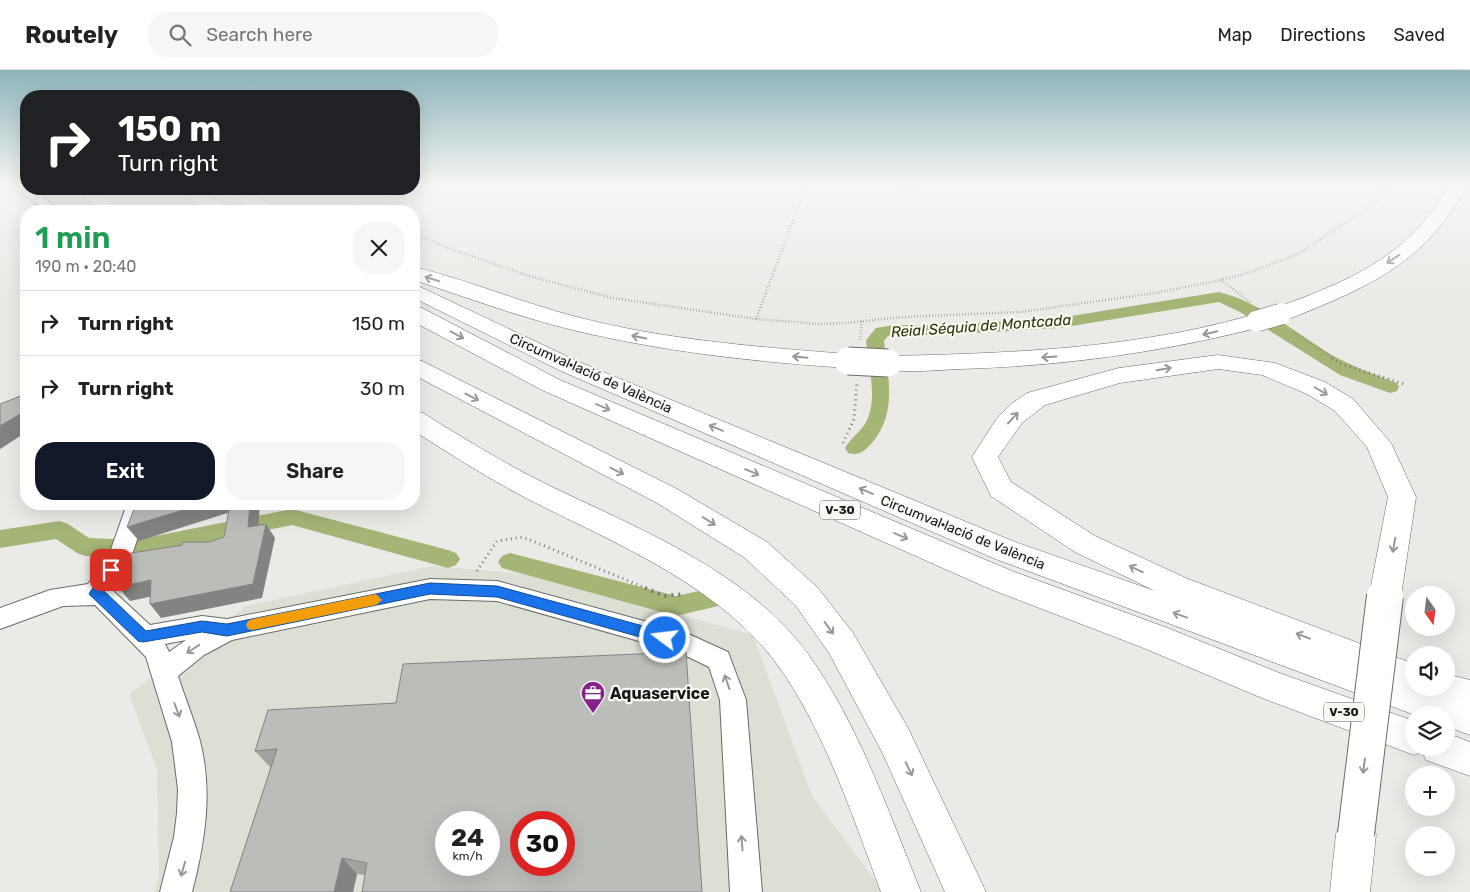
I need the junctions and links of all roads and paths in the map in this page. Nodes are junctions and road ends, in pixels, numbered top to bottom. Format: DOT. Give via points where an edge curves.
graph roads {
  1 [pos="792,222"];
  2 [pos="1346,222"];
  3 [pos="1435,222"];
  4 [pos="420,234"];
  5 [pos="420,275"];
  6 [pos="1221,280"];
  7 [pos="420,293"];
  8 [pos="1254,311"];
  9 [pos="420,316"];
  10 [pos="756,319"];
  11 [pos="1286,322"];
  12 [pos="420,369"];
  13 [pos="1404,384"];
  14 [pos="854,418"];
  15 [pos="420,423"];
  16 [pos="843,444"];
  17 [pos="136,510"];
  18 [pos="465,590"];
  19 [pos="95,594"];
  20 [pos="690,594"];
  21 [pos="0,618"];
  22 [pos="227,630"];
  23 [pos="153,652"];
  24 [pos="1300,660"];
  25 [pos="1377,665"];
  26 [pos="1377,665"];
  27 [pos="1377,665"];
  28 [pos="1377,665"];
  29 [pos="1405,676"];
  30 [pos="1405,678"];
  31 [pos="1455,692"];
  32 [pos="1470,696"];
  33 [pos="1470,719"];
  34 [pos="1405,735"];
  35 [pos="1455,754"];
  36 [pos="1470,759"];
  37 [pos="176,892"];
  38 [pos="746,892"];
  39 [pos="901,892"];
  40 [pos="966,892"];
  41 [pos="1350,892"];
  1 -- 10 [label="path"];
  2 -- 6 [label="path" via="1298,254"];
  3 -- 11 [label="main road, one-way" via="1416,243 1394,259"];
  4 -- 10 [label="path" via="489,262 574,289 660,306"];
  8 -- 5 [label="main road, one-way, bridge" via="1190,338 1076,355 888,363 740,352 616,332 535,312"];
  6 -- 8 [label="path"];
  6 -- 10 [label="path" via="1020,312 820,324"];
  24 -- 7 [label="main road, Circumval·lació de València / V-30, one-way" via="995,546 569,366"];
  8 -- 11 [label="main road, bridge"];
  9 -- 34 [label="main road, Circumval·lació de València / V-30, one-way" via="552,385 1001,580"];
  11 -- 13 [label="path" via="1339,363"];
  12 -- 40 [label="main road, one-way" via="667,496 756,550 807,597 841,643 895,740"];
  14 -- 16 [label="path"];
  15 -- 39 [label="main road" via="496,470 704,580 750,614 794,662 830,724"];
  17 -- 19 [label="street" via="122,551"];
  18 -- 20 [label="path" via="497,541 523,537 664,596"];
  18 -- 22 [label="street" via="430,589"];
  38 -- 18 [label="street, one-way" via="733,700 719,660 684,643 497,591"];
  19 -- 21 [label="street" via="67,595"];
  19 -- 23 [label="street" via="102,596"];
  22 -- 23 [label="street, one-way" via="195,647"];
  22 -- 23 [label="street" via="202,626"];
  23 -- 37 [label="street, one-way" via="183,726 193,770 193,820"];
  24 -- 30 [label="main road"];
  24 -- 33 [label="main road, Circumval·lació de València / V-30"];
  29 -- 25 [label="main road, one-way, bridge"];
  26 -- 27 [label="main road, one-way, bridge" via="1177,588 1085,544 1001,489 985,457 996,436 1024,405 1036,399 1119,376 1189,364 1218,362 1267,368 1296,378 1344,405 1378,443 1402,498"];
  28 -- 41 [label="main road, one-way, bridge"];
  31 -- 32 [label="main road"];
  35 -- 36 [label="main road"];
}
